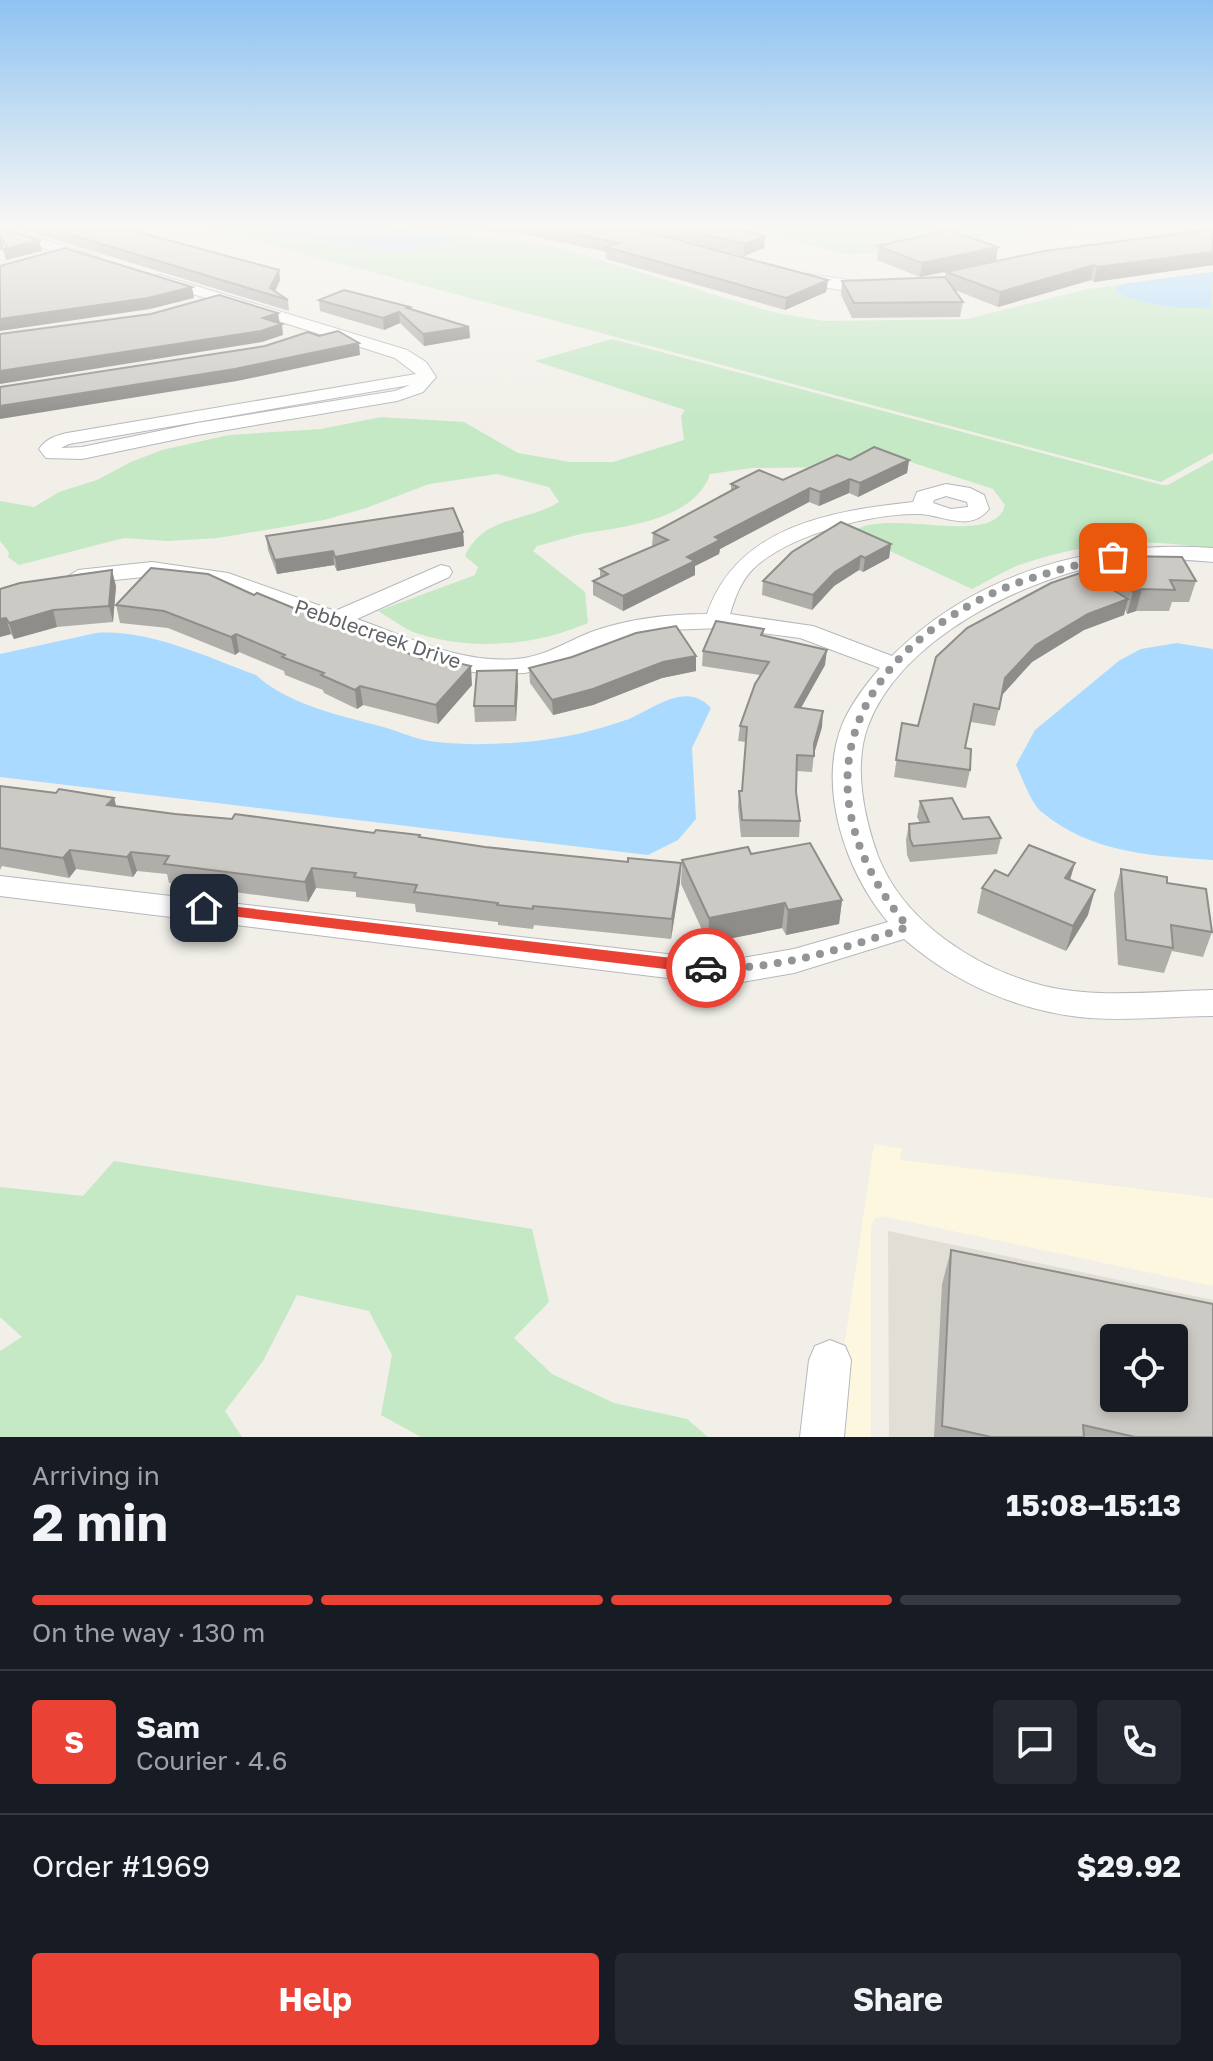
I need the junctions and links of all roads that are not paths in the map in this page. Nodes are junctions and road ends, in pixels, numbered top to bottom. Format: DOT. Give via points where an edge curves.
graph roads {
  1 [pos="199,291"];
  2 [pos="221,298"];
  3 [pos="194,307"];
  4 [pos="326,330"];
  5 [pos="293,342"];
  6 [pos="423,370"];
  7 [pos="926,507"];
  8 [pos="1213,555"];
  9 [pos="441,572"];
  10 [pos="53,582"];
  11 [pos="339,618"];
  12 [pos="716,621"];
  13 [pos="893,665"];
  14 [pos="0,886"];
  15 [pos="908,927"];
  16 [pos="1213,1003"];
  17 [pos="830,1360"];
  18 [pos="822,1437"];
  1 -- 2 [label="street"];
  2 -- 3 [label="street"];
  2 -- 4 [label="street"];
  4 -- 5 [label="street"];
  4 -- 6 [label="street" via="401,354"];
  6 -- 6 [label="street" via="415,390 397,396 64,456 49,449 67,439"];
  7 -- 12 [label="street" via="849,516 780,541 723,592"];
  8 -- 13 [label="street" via="1131,554 1009,586 939,624"];
  9 -- 11 [label="street"];
  10 -- 11 [label="street, Pebblecreek Drive" via="123,570 188,572"];
  11 -- 12 [label="street, Pebblecreek Drive" via="461,664 489,667 533,664 625,630"];
  12 -- 13 [label="street, Pebblecreek Drive" via="777,626 830,639"];
  13 -- 15 [label="street" via="858,718 847,774 850,809 864,855 889,904"];
  14 -- 15 [label="street" via="684,968 742,970 794,961"];
  15 -- 16 [label="street" via="957,963 1042,998 1115,1008"];
  17 -- 18 [label="street"];
}
